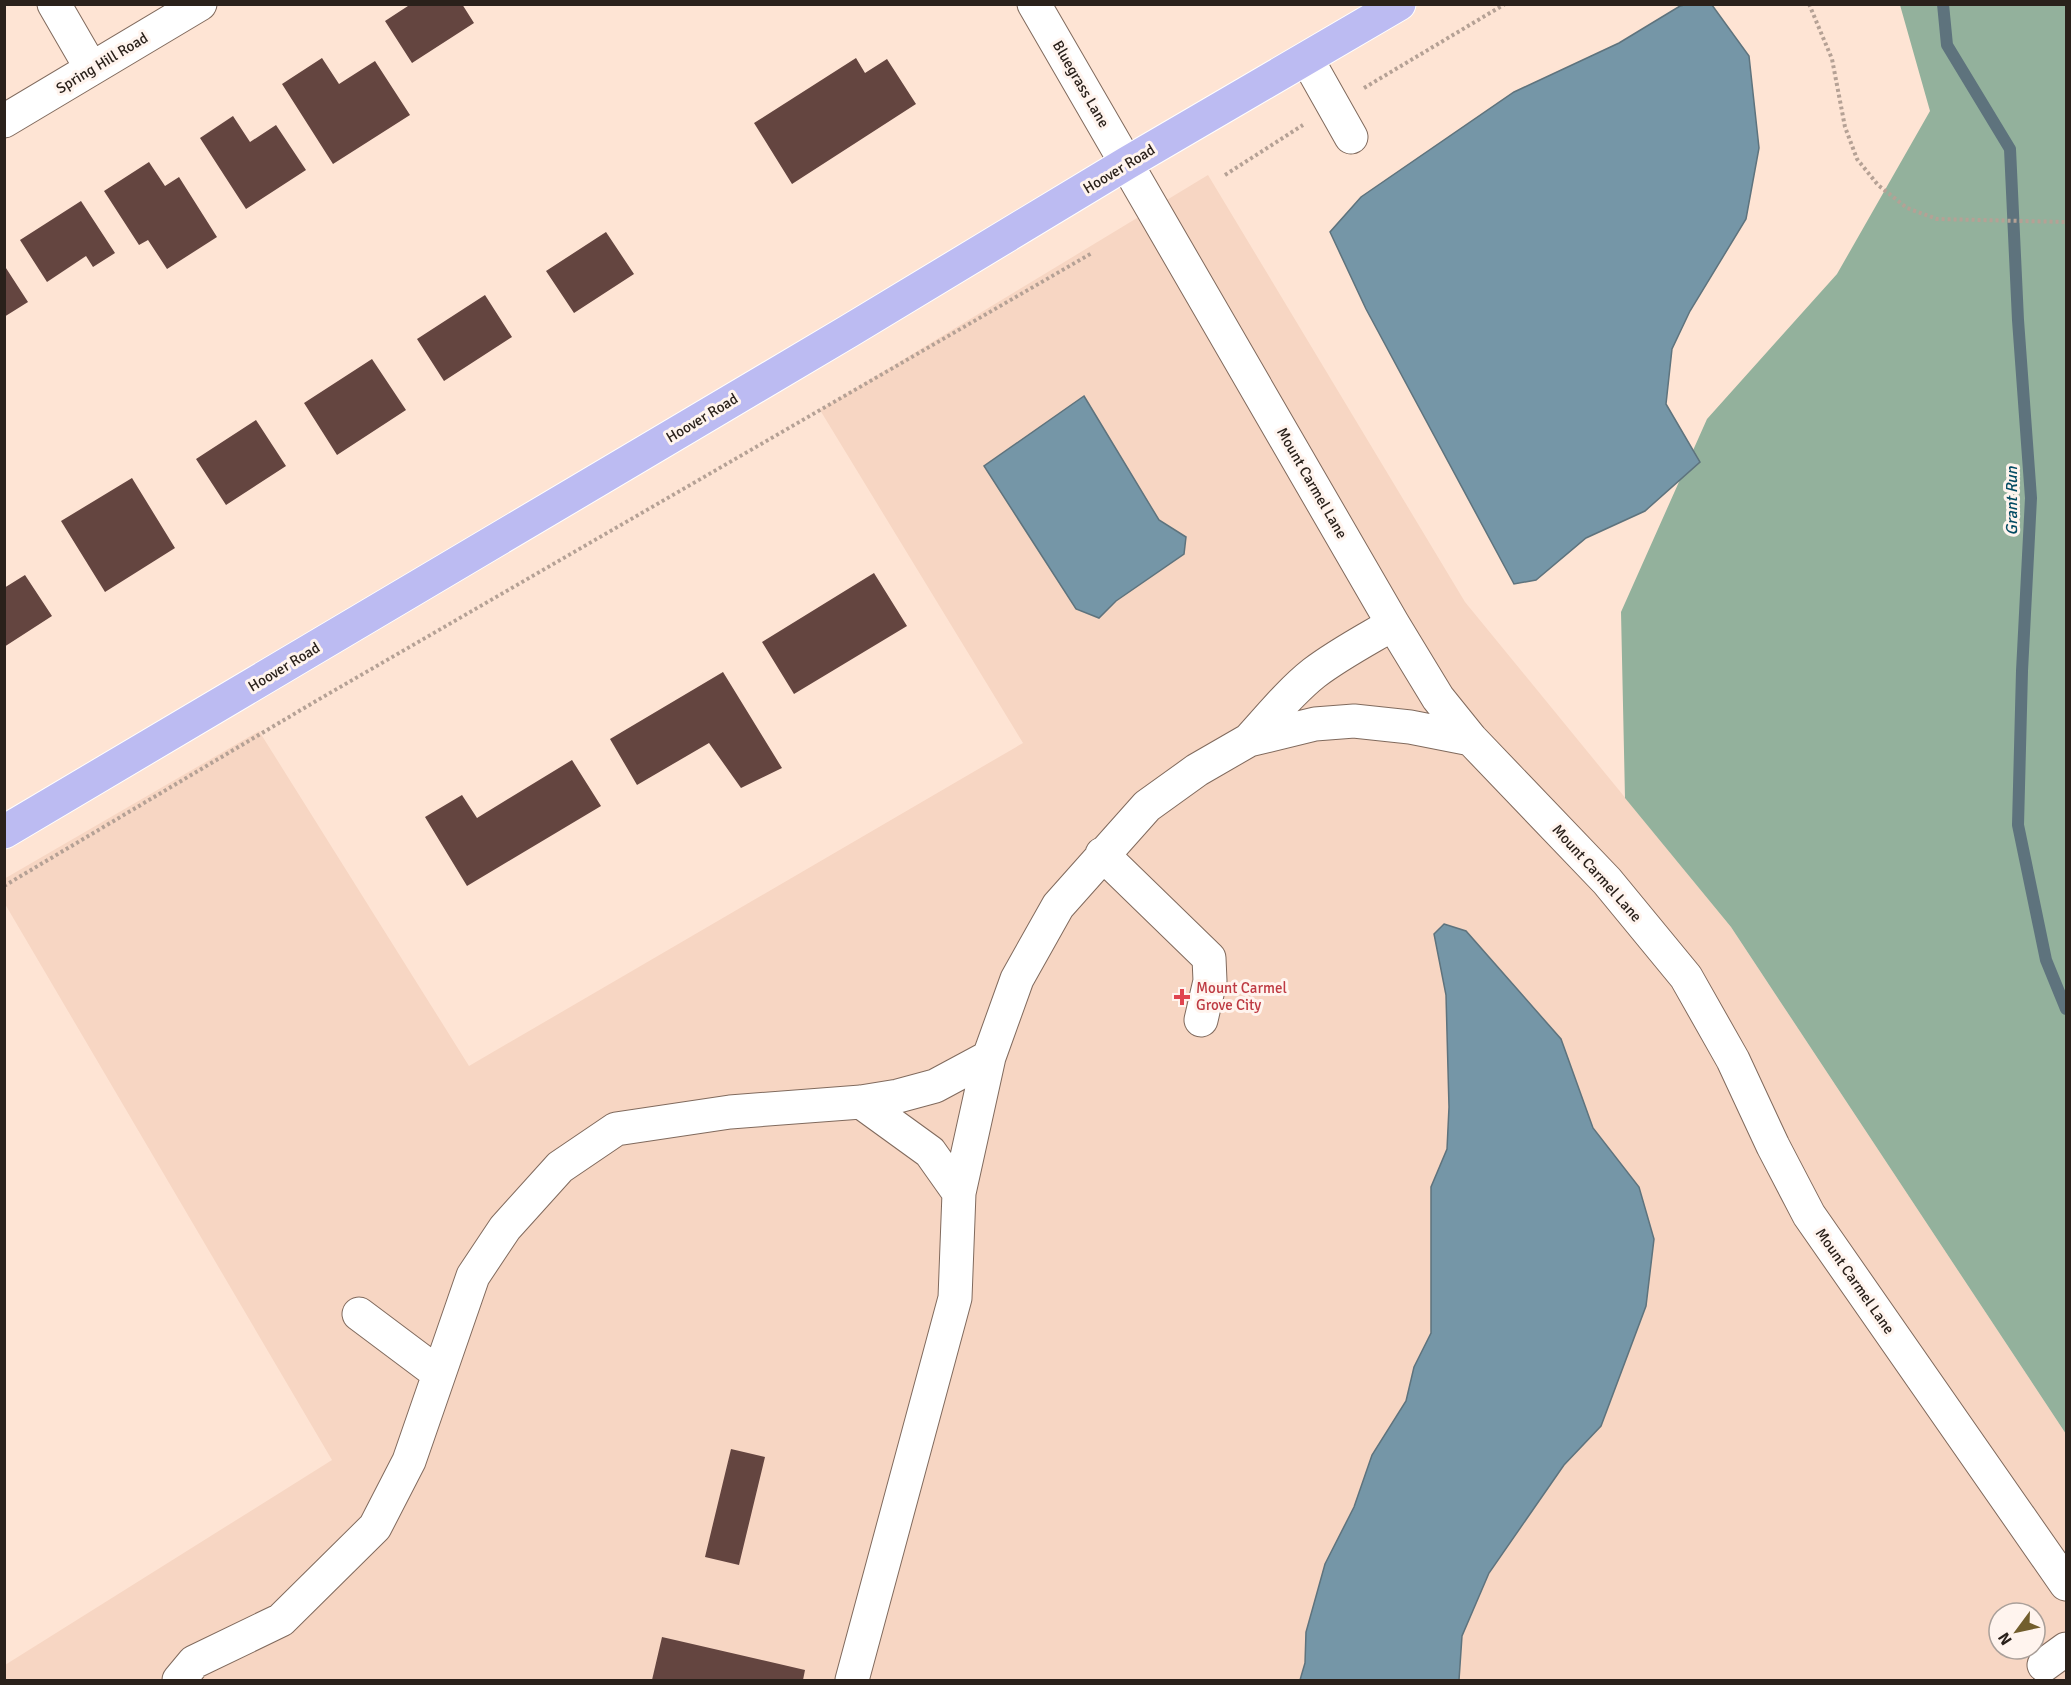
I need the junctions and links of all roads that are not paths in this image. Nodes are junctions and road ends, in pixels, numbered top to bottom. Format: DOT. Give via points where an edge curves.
graph roads {
  1 [pos="54,4"];
  2 [pos="200,4"];
  3 [pos="1034,4"];
  4 [pos="1399,4"];
  5 [pos="1307,59"];
  6 [pos="91,68"];
  7 [pos="4,122"];
  8 [pos="1351,136"];
  9 [pos="1127,163"];
  10 [pos="1393,624"];
  11 [pos="1471,739"];
  12 [pos="1250,740"];
  13 [pos="4,832"];
  14 [pos="1102,854"];
  15 [pos="1201,1020"];
  16 [pos="989,1057"];
  17 [pos="861,1102"];
  18 [pos="959,1193"];
  19 [pos="359,1314"];
  20 [pos="439,1374"];
  21 [pos="2067,1584"];
  22 [pos="179,1680"];
  23 [pos="852,1680"];
  1 -- 6 [label="street"];
  2 -- 6 [label="street, Spring Hill Road"];
  3 -- 9 [label="street, Bluegrass Lane"];
  4 -- 5 [label="main road, Hoover Road"];
  5 -- 8 [label="street"];
  5 -- 9 [label="main road, Hoover Road"];
  6 -- 7 [label="street, Spring Hill Road"];
  9 -- 10 [label="street, Mount Carmel Lane"];
  9 -- 13 [label="main road, Hoover Road"];
  10 -- 11 [label="street, Mount Carmel Lane" via="1438,698"];
  10 -- 12 [label="street" via="1313,675"];
  11 -- 12 [label="street" via="1354,721 1315,724"];
  11 -- 21 [label="street, Mount Carmel Lane" via="1607,881 1686,977 1733,1060 1809,1215"];
  12 -- 14 [label="street" via="1197,770 1147,806"];
  14 -- 15 [label="street" via="1209,958 1210,981"];
  14 -- 16 [label="street" via="1058,906 1017,979"];
  16 -- 17 [label="street" via="934,1086"];
  16 -- 18 [label="street"];
  17 -- 18 [label="street" via="930,1152"];
  17 -- 20 [label="street" via="730,1112 616,1130 560,1167 505,1228 472,1276"];
  18 -- 23 [label="street" via="955,1298"];
  19 -- 20 [label="street"];
  20 -- 22 [label="street" via="409,1461 375,1527 281,1620 194,1662"];
}
